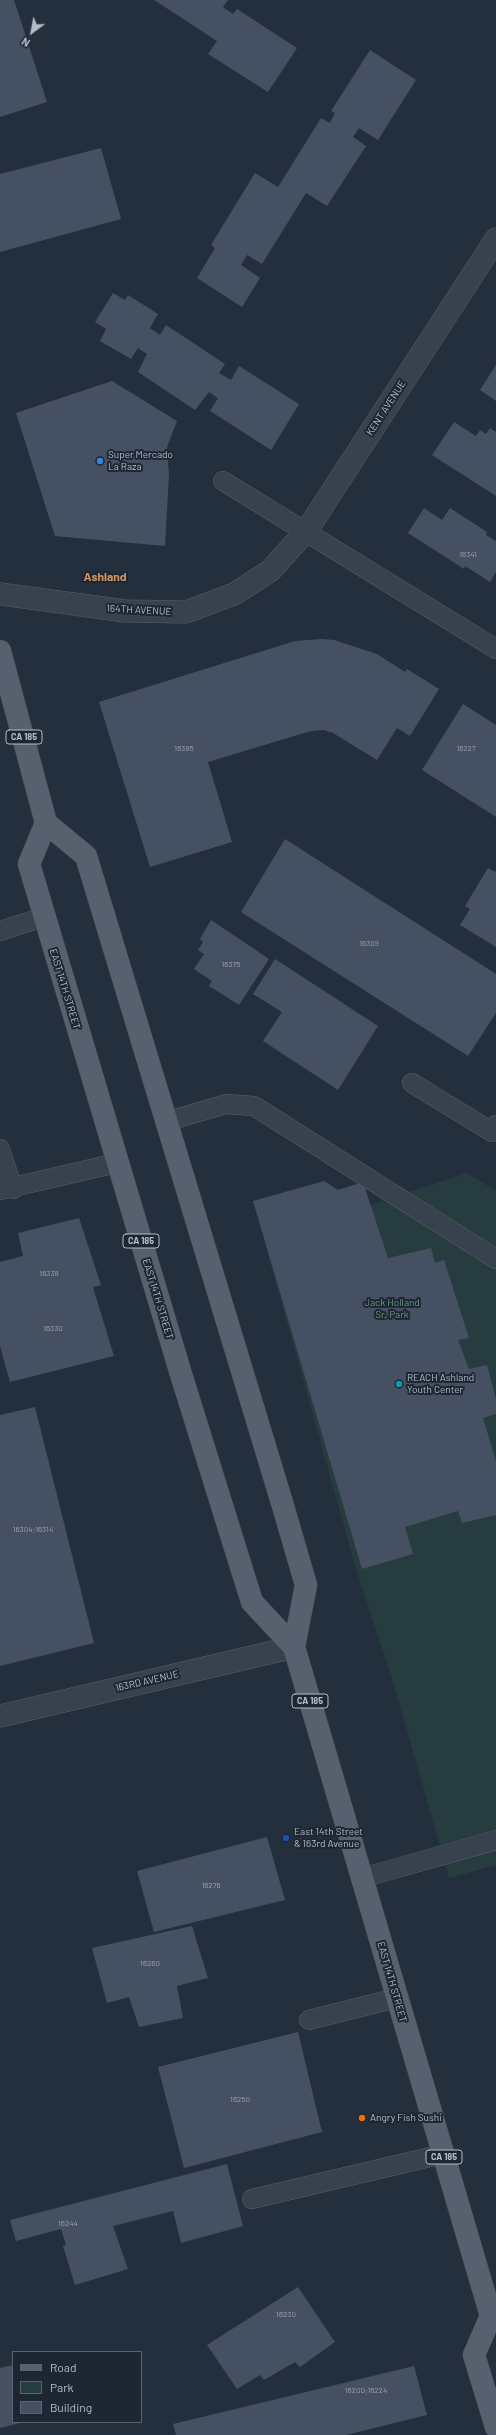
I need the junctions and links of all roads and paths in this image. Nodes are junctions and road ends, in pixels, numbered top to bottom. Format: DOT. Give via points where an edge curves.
graph roads {
  1 [pos="496,239"];
  2 [pos="490,262"];
  3 [pos="223,481"];
  4 [pos="307,530"];
  5 [pos="270,571"];
  6 [pos="0,594"];
  7 [pos="496,649"];
  8 [pos="0,651"];
  9 [pos="46,823"];
  10 [pos="44,917"];
  11 [pos="0,931"];
  12 [pos="412,1083"];
  13 [pos="165,1122"];
  14 [pos="496,1125"];
  15 [pos="0,1149"];
  16 [pos="117,1163"];
  17 [pos="6,1190"];
  18 [pos="496,1259"];
  19 [pos="294,1646"];
  20 [pos="0,1716"];
  21 [pos="496,1840"];
  22 [pos="362,1878"];
  23 [pos="397,1998"];
  24 [pos="309,2020"];
  25 [pos="443,2154"];
  26 [pos="252,2199"];
  27 [pos="494,2318"];
  28 [pos="496,2427"];
  1 -- 2 [label="street, KENT AVENUE"];
  2 -- 4 [label="street, KENT AVENUE"];
  3 -- 4 [label="lane"];
  4 -- 5 [label="street, KENT AVENUE"];
  4 -- 7 [label="lane"];
  5 -- 6 [label="street, 164TH AVENUE" via="234,594 186,612 125,611"];
  8 -- 9 [label="main road, CA 185"];
  9 -- 10 [label="main road, EAST 14TH STREET / CA 185" via="29,864"];
  9 -- 13 [label="main road, EAST 14TH STREET / CA 185" via="86,856"];
  10 -- 11 [label="lane"];
  10 -- 16 [label="main road, EAST 14TH STREET / CA 185"];
  12 -- 14 [label="lane" via="492,1132"];
  13 -- 18 [label="lane" via="226,1104 254,1106"];
  13 -- 19 [label="main road, EAST 14TH STREET / CA 185" via="306,1586"];
  15 -- 17 [label="lane"];
  16 -- 17 [label="lane"];
  16 -- 19 [label="main road, EAST 14TH STREET / CA 185" via="252,1602"];
  19 -- 20 [label="street, 163RD AVENUE"];
  19 -- 22 [label="main road, EAST 14TH STREET / CA 185"];
  21 -- 22 [label="lane"];
  22 -- 23 [label="main road, EAST 14TH STREET / CA 185"];
  23 -- 24 [label="lane"];
  23 -- 25 [label="main road, EAST 14TH STREET / CA 185"];
  25 -- 26 [label="lane"];
  25 -- 27 [label="main road, EAST 14TH STREET / CA 185"];
  27 -- 28 [label="main road, EAST 14TH STREET / CA 185" via="474,2355"];
}
